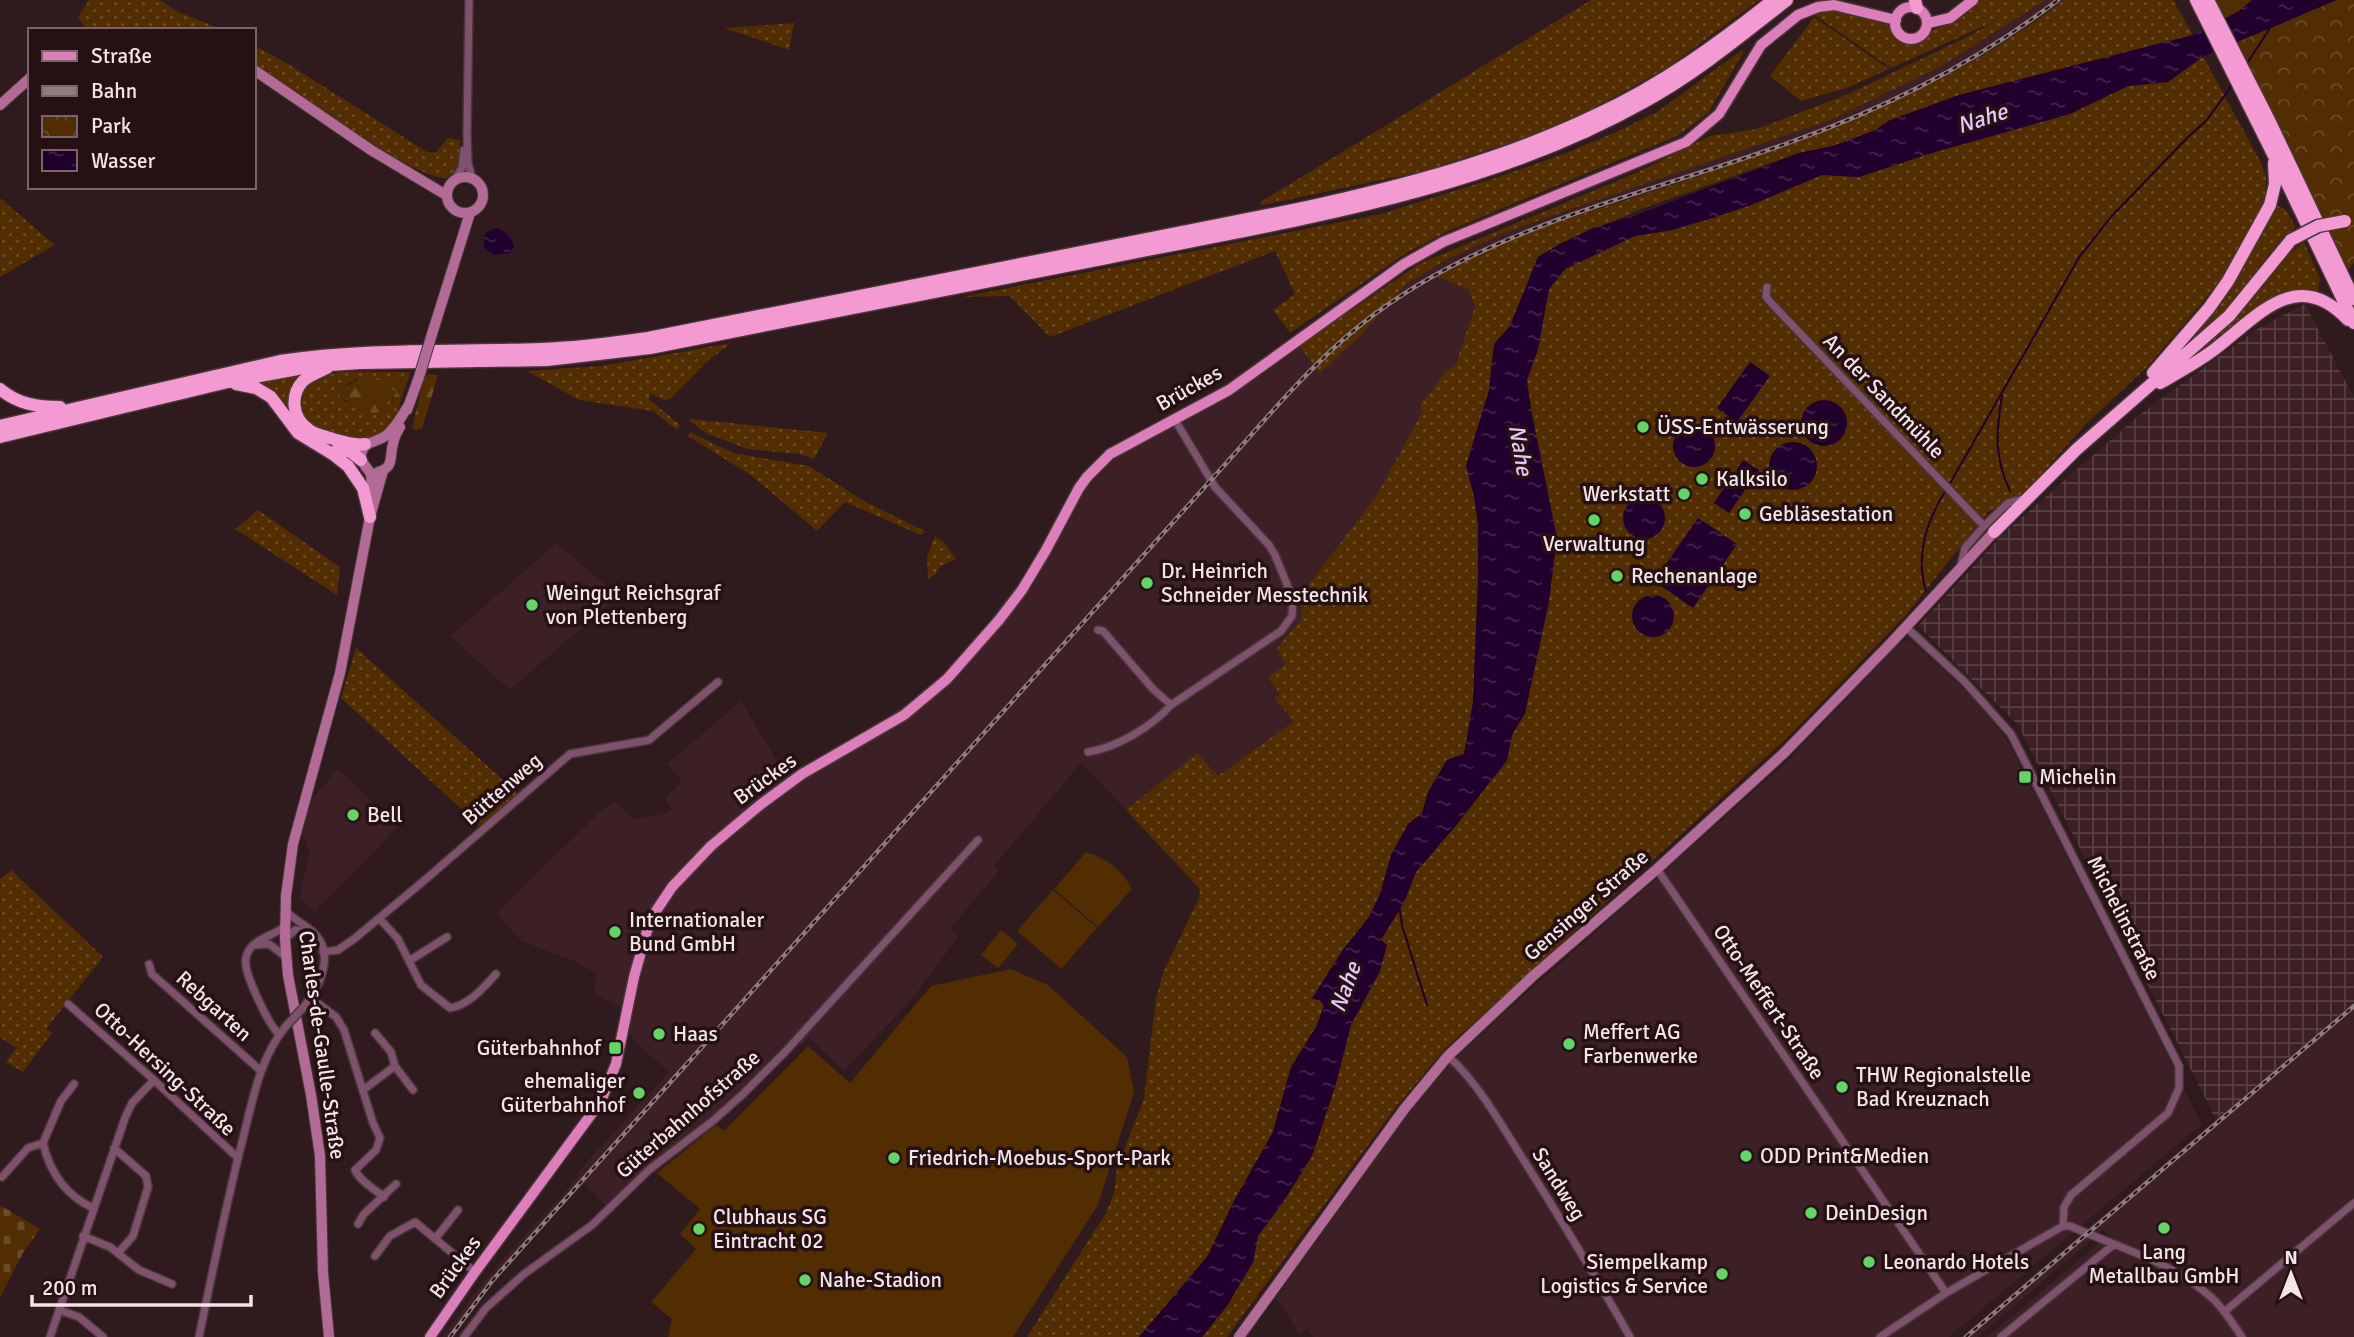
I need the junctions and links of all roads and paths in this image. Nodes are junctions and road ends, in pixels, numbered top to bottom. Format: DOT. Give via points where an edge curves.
graph roads {
  1 [pos="469,0"];
  2 [pos="1773,0"];
  3 [pos="1787,0"];
  4 [pos="1973,0"];
  5 [pos="2196,0"];
  6 [pos="1911,4"];
  7 [pos="2209,9"];
  8 [pos="1896,20"];
  9 [pos="1927,23"];
  10 [pos="256,71"];
  11 [pos="28,80"];
  12 [pos="0,105"];
  13 [pos="2265,125"];
  14 [pos="467,135"];
  15 [pos="2274,156"];
  16 [pos="403,170"];
  17 [pos="472,178"];
  18 [pos="453,181"];
  19 [pos="446,195"];
  20 [pos="456,211"];
  21 [pos="470,213"];
  22 [pos="2350,221"];
  23 [pos="458,245"];
  24 [pos="1768,287"];
  25 [pos="2354,299"];
  26 [pos="2354,325"];
  27 [pos="334,364"];
  28 [pos="228,382"];
  29 [pos="0,389"];
  30 [pos="2127,404"];
  31 [pos="408,406"];
  32 [pos="82,407"];
  33 [pos="1175,419"];
  34 [pos="0,426"];
  35 [pos="0,437"];
  36 [pos="310,442"];
  37 [pos="372,442"];
  38 [pos="392,450"];
  39 [pos="364,465"];
  40 [pos="383,471"];
  41 [pos="370,517"];
  42 [pos="1989,529"];
  43 [pos="1906,627"];
  44 [pos="1098,630"];
  45 [pos="718,682"];
  46 [pos="1171,705"];
  47 [pos="1088,752"];
  48 [pos="978,840"];
  49 [pos="1657,869"];
  50 [pos="285,909"];
  51 [pos="379,918"];
  52 [pos="285,926"];
  53 [pos="314,933"];
  54 [pos="447,937"];
  55 [pos="285,939"];
  56 [pos="254,945"];
  57 [pos="323,953"];
  58 [pos="286,957"];
  59 [pos="410,961"];
  60 [pos="149,964"];
  61 [pos="496,974"];
  62 [pos="311,998"];
  63 [pos="68,1004"];
  64 [pos="375,1033"];
  65 [pos="279,1034"];
  66 [pos="1448,1056"];
  67 [pos="395,1066"];
  68 [pos="261,1071"];
  69 [pos="154,1080"];
  70 [pos="74,1084"];
  71 [pos="363,1090"];
  72 [pos="413,1090"];
  73 [pos="43,1143"];
  74 [pos="114,1148"];
  75 [pos="238,1158"];
  76 [pos="2,1177"];
  77 [pos="396,1184"];
  78 [pos="384,1197"];
  79 [pos="2354,1203"];
  80 [pos="93,1208"];
  81 [pos="458,1210"];
  82 [pos="358,1224"];
  83 [pos="2063,1226"];
  84 [pos="83,1236"];
  85 [pos="435,1239"];
  86 [pos="2113,1245"];
  87 [pos="118,1252"];
  88 [pos="375,1256"];
  89 [pos="475,1272"];
  90 [pos="172,1284"];
  91 [pos="1946,1293"];
  92 [pos="59,1310"];
  93 [pos="2224,1312"];
  94 [pos="50,1337"];
  95 [pos="103,1337"];
  96 [pos="199,1337"];
  97 [pos="329,1337"];
  98 [pos="430,1337"];
  99 [pos="464,1337"];
  100 [pos="1239,1337"];
  101 [pos="1630,1337"];
  102 [pos="1880,1337"];
  103 [pos="2001,1337"];
  104 [pos="2242,1337"];
  1 -- 14 [label="street"];
  2 -- 32 [label="highway" via="1674,71 1600,114 1486,160 1390,189 648,338 545,349 319,355"];
  3 -- 27 [label="highway" via="1678,82 1607,121 1490,170 1350,208 650,348 547,360"];
  4 -- 9 [label="main road" via="1950,18"];
  5 -- 7 [label="highway"];
  6 -- 8 [label="main road"];
  6 -- 9 [label="main road" via="1924,14"];
  7 -- 13 [label="highway"];
  8 -- 9 [label="main road" via="1898,32 1909,39 1922,35"];
  8 -- 33 [label="main road, Brückes" via="1834,5 1798,15 1761,45 1719,114 1686,142 1443,242 1404,264 1212,400"];
  10 -- 16 [label="street"];
  11 -- 12 [label="street"];
  13 -- 15 [label="highway"];
  13 -- 25 [label="highway"];
  14 -- 17 [label="street"];
  14 -- 18 [label="street" via="462,168"];
  15 -- 26 [label="highway"];
  15 -- 30 [label="highway" via="2271,201 2228,281"];
  16 -- 18 [label="street" via="430,180"];
  16 -- 19 [label="street"];
  17 -- 18 [label="street"];
  17 -- 21 [label="street" via="483,195"];
  18 -- 19 [label="street"];
  19 -- 20 [label="street"];
  20 -- 21 [label="street"];
  20 -- 23 [label="street"];
  21 -- 23 [label="street"];
  22 -- 30 [label="highway, bridge" via="2318,226 2291,240 2229,316"];
  23 -- 31 [label="street, bridge"];
  24 -- 42 [label="street, An der Sandmühle" via="1766,297 1774,306"];
  26 -- 30 [label="highway" via="2326,301 2288,297 2201,360"];
  27 -- 28 [label="highway"];
  27 -- 37 [label="highway" via="300,385 294,399 296,414 314,433 352,444"];
  28 -- 35 [label="highway"];
  28 -- 36 [label="highway" via="267,393 294,430"];
  29 -- 32 [label="highway" via="34,406"];
  30 -- 42 [label="highway"];
  31 -- 37 [label="street" via="391,431"];
  31 -- 38 [label="street"];
  32 -- 34 [label="highway"];
  33 -- 46 [label="street" via="1215,487 1269,545 1293,608 1281,631"];
  33 -- 89 [label="main road, Brückes" via="1110,454 1087,477 1021,590 960,666 930,695 783,788 711,846 672,887 647,931 616,1064 601,1101"];
  36 -- 39 [label="highway" via="351,452"];
  36 -- 41 [label="highway" via="342,460 354,473"];
  37 -- 38 [label="street" via="386,443"];
  37 -- 39 [label="street" via="361,451"];
  38 -- 40 [label="street" via="391,463"];
  39 -- 40 [label="street" via="373,472"];
  39 -- 41 [label="street, Charles-de-Gaulle-Straße" via="372,480"];
  40 -- 41 [label="street, Charles-de-Gaulle-Straße"];
  41 -- 50 [label="street, Charles-de-Gaulle-Straße" via="340,673 293,844"];
  42 -- 43 [label="street, Gensinger Straße" via="1960,569"];
  43 -- 49 [label="street, Gensinger Straße" via="1784,753"];
  43 -- 83 [label="street, Michelinstraße" via="1964,681 2011,734 2179,1066 2179,1088 2168,1113 2071,1195 2064,1207"];
  44 -- 46 [label="street"];
  45 -- 51 [label="street, Büttenweg" via="649,740 570,754"];
  46 -- 47 [label="street" via="1104,750"];
  48 -- 99 [label="street, Güterbahnhofstraße" via="744,1093 650,1169 592,1225 524,1274 486,1308"];
  49 -- 66 [label="street, Gensinger Straße"];
  49 -- 91 [label="street, Otto-Meffert-Straße"];
  50 -- 52 [label="street, Charles-de-Gaulle-Straße"];
  50 -- 53 [label="street"];
  51 -- 57 [label="street, Büttenweg" via="344,946"];
  51 -- 59 [label="street"];
  52 -- 55 [label="street, Charles-de-Gaulle-Straße"];
  52 -- 56 [label="street"];
  53 -- 55 [label="street" via="298,930"];
  53 -- 57 [label="street"];
  54 -- 59 [label="street"];
  55 -- 58 [label="street, Charles-de-Gaulle-Straße"];
  56 -- 58 [label="street" via="269,944"];
  56 -- 65 [label="street" via="247,954 246,967 270,1024"];
  57 -- 62 [label="street" via="321,979"];
  58 -- 97 [label="street, Charles-de-Gaulle-Straße" via="320,1156"];
  59 -- 61 [label="street" via="421,985 450,1008 463,1005"];
  60 -- 68 [label="street, Rebgarten" via="152,974"];
  62 -- 65 [label="street, bridge"];
  62 -- 71 [label="street" via="336,1017 344,1030"];
  63 -- 69 [label="street, Otto-Hersing-Straße"];
  64 -- 67 [label="street" via="391,1052"];
  65 -- 68 [label="street"];
  66 -- 100 [label="street, Gensinger Straße"];
  66 -- 101 [label="street, Sandweg" via="1489,1105"];
  67 -- 71 [label="street"];
  67 -- 72 [label="street"];
  68 -- 75 [label="street"];
  69 -- 74 [label="street" via="132,1103"];
  69 -- 75 [label="street, Otto-Hersing-Straße"];
  70 -- 73 [label="street" via="61,1101"];
  71 -- 78 [label="street" via="380,1138 376,1150 355,1170"];
  73 -- 76 [label="street" via="28,1148"];
  73 -- 80 [label="street" via="62,1186"];
  74 -- 80 [label="street"];
  74 -- 87 [label="street" via="146,1176 148,1187 133,1236"];
  75 -- 96 [label="street"];
  77 -- 78 [label="street"];
  78 -- 82 [label="street"];
  79 -- 93 [label="street"];
  80 -- 84 [label="street"];
  81 -- 85 [label="street"];
  83 -- 86 [label="street"];
  83 -- 91 [label="street"];
  84 -- 87 [label="street"];
  84 -- 92 [label="street"];
  85 -- 88 [label="street" via="415,1222 390,1236"];
  85 -- 89 [label="street"];
  86 -- 93 [label="street" via="2191,1282"];
  86 -- 103 [label="street"];
  87 -- 90 [label="street" via="139,1270"];
  89 -- 98 [label="main road, Brückes"];
  91 -- 102 [label="street"];
  92 -- 94 [label="street"];
  92 -- 95 [label="street" via="79,1317"];
  93 -- 104 [label="street"];
}
